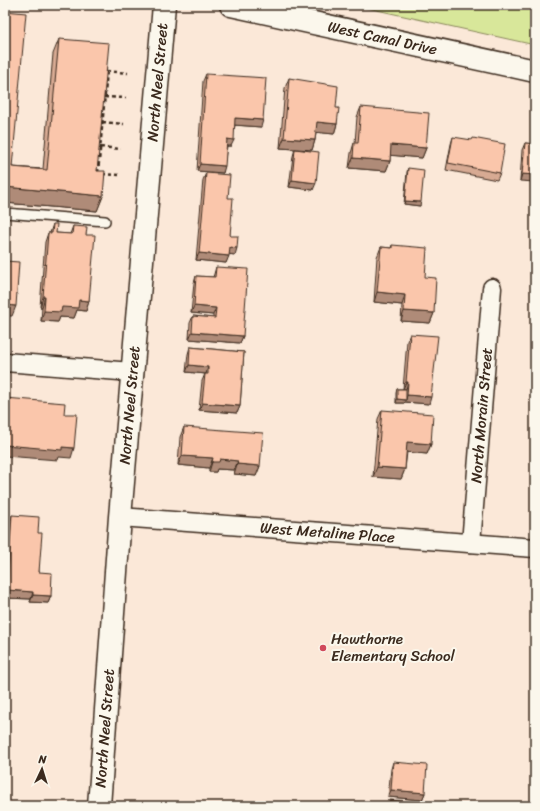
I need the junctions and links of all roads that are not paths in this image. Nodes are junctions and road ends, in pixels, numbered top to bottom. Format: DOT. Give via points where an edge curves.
graph roads {
  1 [pos="164,5"];
  2 [pos="231,5"];
  3 [pos="535,72"];
  4 [pos="5,213"];
  5 [pos="105,221"];
  6 [pos="492,288"];
  7 [pos="5,362"];
  8 [pos="132,372"];
  9 [pos="120,517"];
  10 [pos="471,543"];
  11 [pos="535,548"];
  12 [pos="99,806"];
  1 -- 8 [label="street, North Neel Street"];
  2 -- 3 [label="street, West Canal Drive"];
  4 -- 5 [label="lane"];
  6 -- 10 [label="street, North Morain Street"];
  7 -- 8 [label="street"];
  8 -- 9 [label="street, North Neel Street"];
  9 -- 10 [label="street, West Metaline Place"];
  9 -- 12 [label="street, North Neel Street"];
  10 -- 11 [label="street, West Metaline Place"];
}
